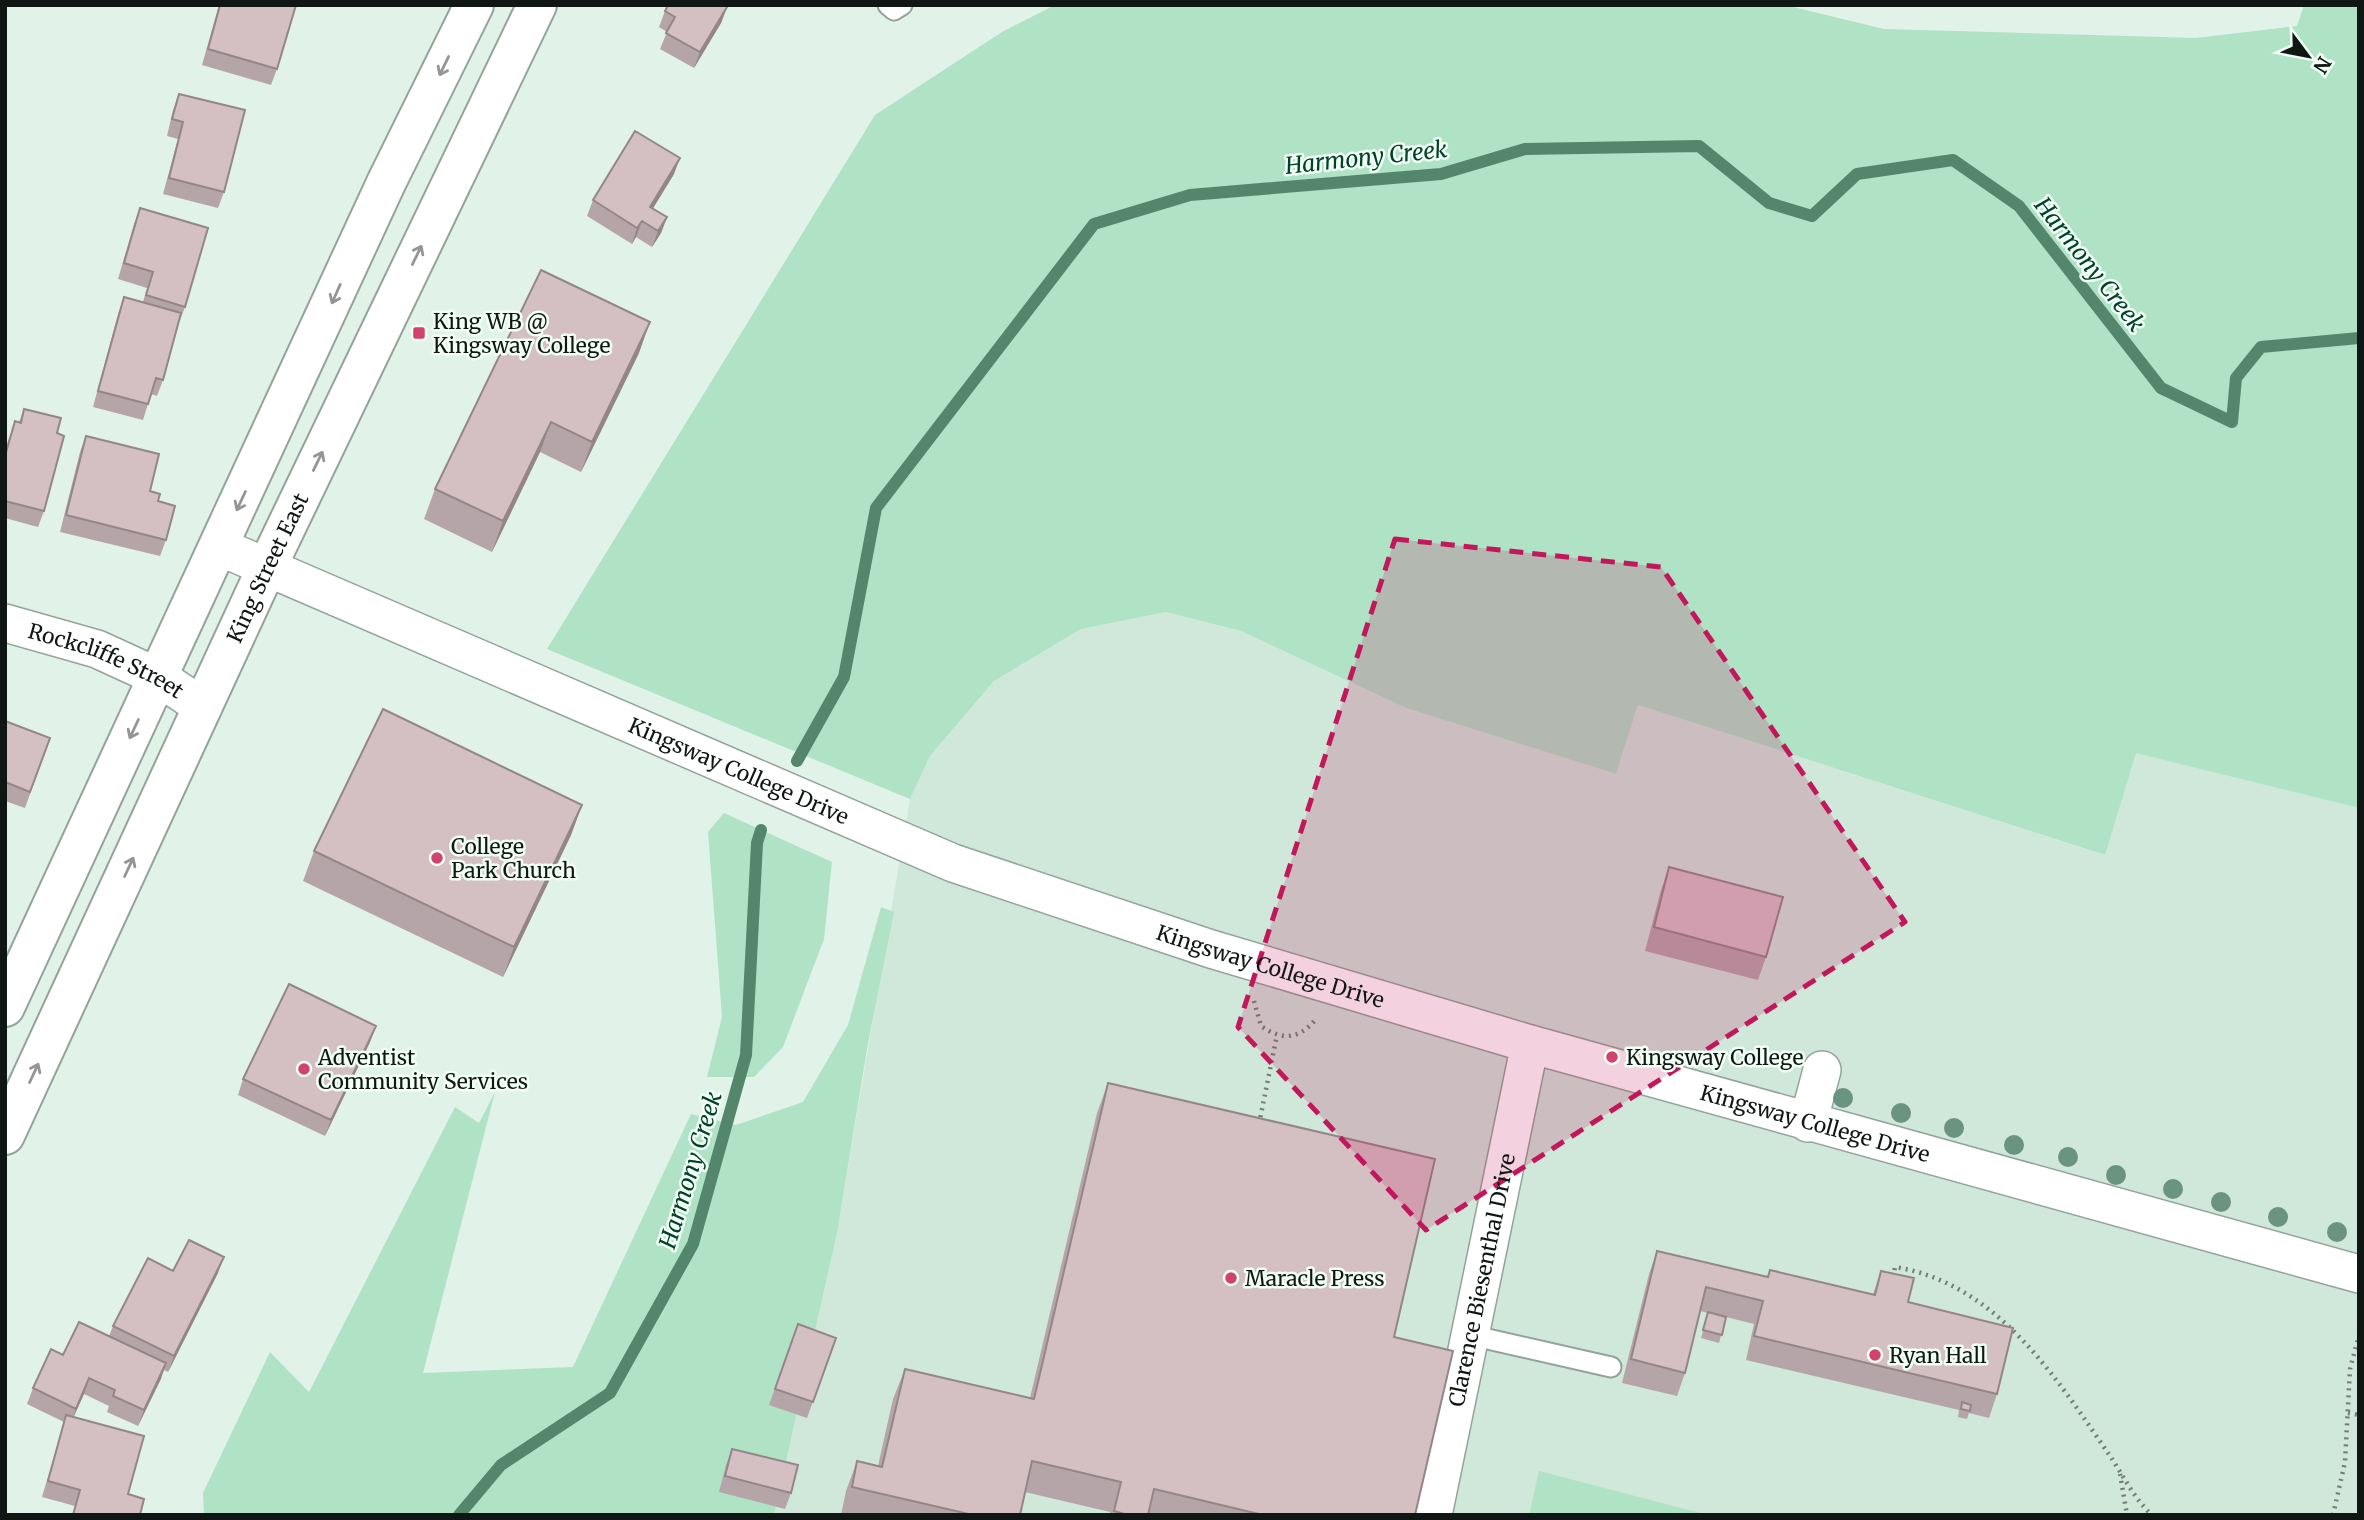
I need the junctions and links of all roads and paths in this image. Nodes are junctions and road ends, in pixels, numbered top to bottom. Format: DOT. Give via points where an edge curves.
graph roads {
  1 [pos="474,5"];
  2 [pos="537,5"];
  3 [pos="888,5"];
  4 [pos="902,5"];
  5 [pos="220,547"];
  6 [pos="267,567"];
  7 [pos="5,623"];
  8 [pos="158,677"];
  9 [pos="204,707"];
  10 [pos="1255,992"];
  11 [pos="5,1007"];
  12 [pos="1320,1010"];
  13 [pos="1277,1035"];
  14 [pos="1530,1044"];
  15 [pos="1822,1070"];
  16 [pos="1808,1123"];
  17 [pos="1258,1128"];
  18 [pos="5,1135"];
  19 [pos="2359,1274"];
  20 [pos="1891,1286"];
  21 [pos="1470,1335"];
  22 [pos="2359,1335"];
  23 [pos="1611,1367"];
  24 [pos="2348,1413"];
  25 [pos="2359,1415"];
  26 [pos="2120,1469"];
  27 [pos="1433,1515"];
  28 [pos="2127,1515"];
  29 [pos="2152,1515"];
  30 [pos="2333,1515"];
  1 -- 5 [label="main road, one-way" via="387,181"];
  6 -- 2 [label="main road, King Street East, one-way"];
  3 -- 4 [label="lane" via="894,10"];
  5 -- 6 [label="street, Kingsway College Drive"];
  5 -- 8 [label="main road"];
  6 -- 9 [label="main road, King Street East"];
  6 -- 14 [label="street, Kingsway College Drive" via="953,863 1211,949"];
  7 -- 8 [label="street, Rockcliffe Street" via="97,649"];
  8 -- 9 [label="street, Rockcliffe Street"];
  8 -- 11 [label="main road, one-way"];
  18 -- 9 [label="main road, King Street East, one-way"];
  10 -- 13 [label="path" via="1254,1008 1261,1026"];
  12 -- 13 [label="path" via="1304,1031 1288,1037"];
  13 -- 17 [label="path"];
  14 -- 16 [label="street, Kingsway College Drive"];
  14 -- 21 [label="street, Clarence Biesenthal Drive"];
  15 -- 16 [label="street"];
  16 -- 19 [label="street, Kingsway College Drive"];
  20 -- 26 [label="path" via="1895,1267 1964,1293 1991,1310 2062,1386"];
  21 -- 23 [label="lane"];
  21 -- 27 [label="street, Clarence Biesenthal Drive"];
  22 -- 24 [label="path" via="2350,1368"];
  24 -- 25 [label="path"];
  24 -- 30 [label="path" via="2345,1462"];
  26 -- 28 [label="path"];
  26 -- 29 [label="path"];
}
